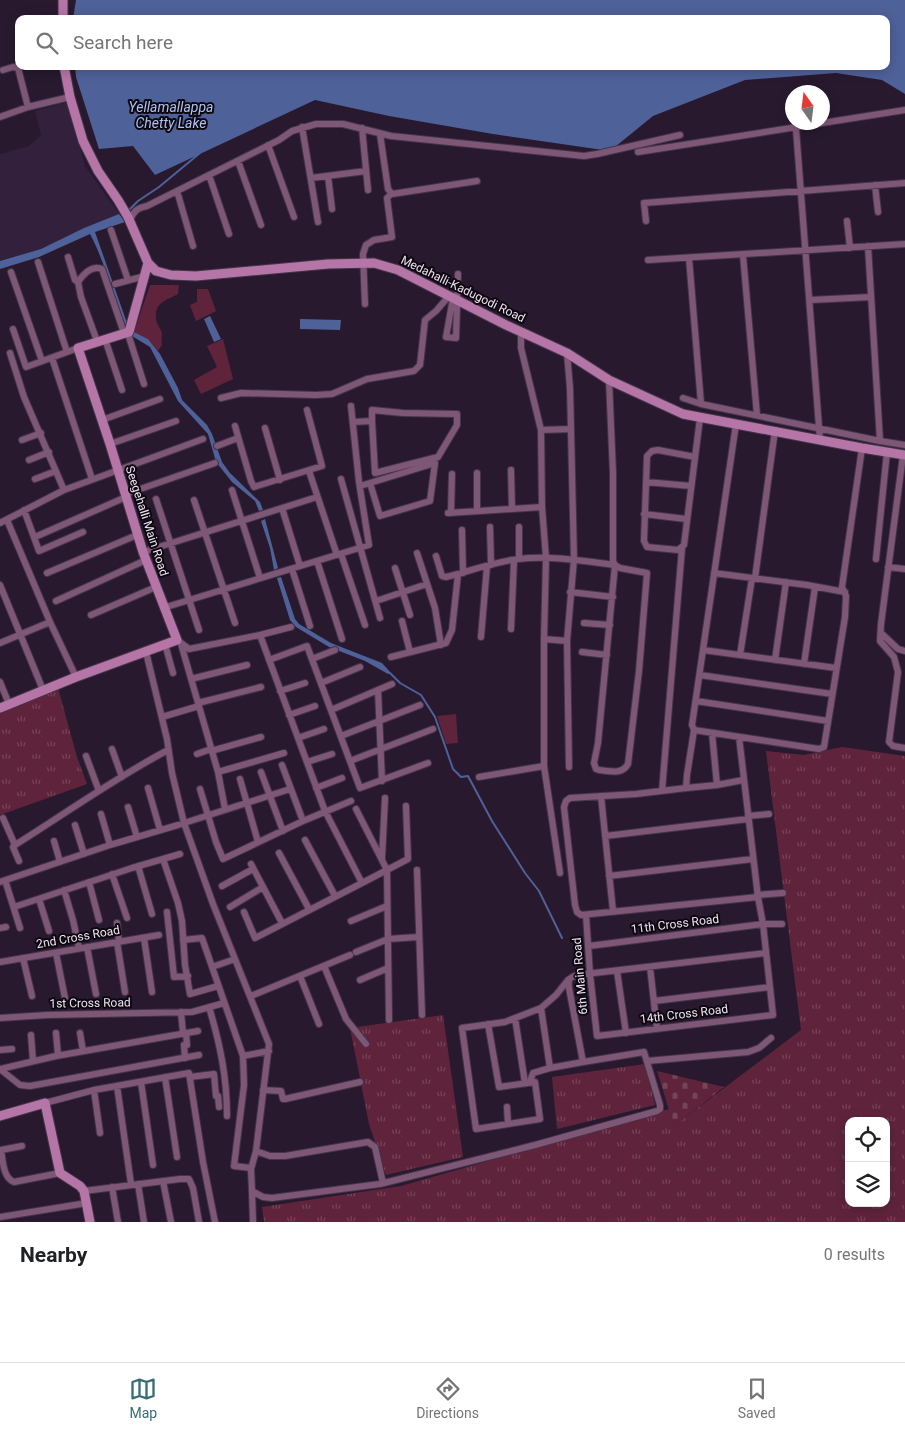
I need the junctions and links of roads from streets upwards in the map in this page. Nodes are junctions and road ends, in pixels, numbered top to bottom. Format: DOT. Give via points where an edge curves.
graph roads {
  1 [pos="63,0"];
  2 [pos="63,15"];
  3 [pos="15,67"];
  4 [pos="3,70"];
  5 [pos="19,70"];
  6 [pos="65,70"];
  7 [pos="70,97"];
  8 [pos="28,107"];
  9 [pos="905,110"];
  10 [pos="0,117"];
  11 [pos="830,122"];
  12 [pos="302,127"];
  13 [pos="362,128"];
  14 [pos="785,130"];
  15 [pos="796,130"];
  16 [pos="380,134"];
  17 [pos="680,135"];
  18 [pos="268,145"];
  19 [pos="638,152"];
  20 [pos="238,161"];
  21 [pos="366,171"];
  22 [pos="209,174"];
  23 [pos="328,176"];
  24 [pos="311,178"];
  25 [pos="477,181"];
  26 [pos="905,183"];
  27 [pos="875,185"];
  28 [pos="368,190"];
  29 [pos="177,191"];
  30 [pos="800,191"];
  31 [pos="391,194"];
  32 [pos="332,210"];
  33 [pos="878,212"];
  34 [pos="294,217"];
  35 [pos="129,218"];
  36 [pos="646,221"];
  37 [pos="847,221"];
  38 [pos="318,222"];
  39 [pos="261,224"];
  40 [pos="111,230"];
  41 [pos="229,234"];
  42 [pos="905,244"];
  43 [pos="193,246"];
  44 [pos="868,246"];
  45 [pos="850,248"];
  46 [pos="806,250"];
  47 [pos="742,255"];
  48 [pos="68,257"];
  49 [pos="689,258"];
  50 [pos="648,260"];
  51 [pos="38,262"];
  52 [pos="148,263"];
  53 [pos="363,263"];
  54 [pos="11,272"];
  55 [pos="458,274"];
  56 [pos="145,276"];
  57 [pos="128,280"];
  58 [pos="78,282"];
  59 [pos="115,284"];
  60 [pos="871,297"];
  61 [pos="454,298"];
  62 [pos="810,300"];
  63 [pos="365,304"];
  64 [pos="13,329"];
  65 [pos="521,331"];
  66 [pos="127,332"];
  67 [pos="101,340"];
  68 [pos="78,348"];
  69 [pos="67,352"];
  70 [pos="10,353"];
  71 [pos="567,353"];
  72 [pos="52,358"];
  73 [pos="42,361"];
  74 [pos="609,380"];
  75 [pos="144,384"];
  76 [pos="122,390"];
  77 [pos="221,398"];
  78 [pos="682,398"];
  79 [pos="160,399"];
  80 [pos="701,404"];
  81 [pos="351,406"];
  82 [pos="307,410"];
  83 [pos="757,415"];
  84 [pos="700,418"];
  85 [pos="102,420"];
  86 [pos="176,421"];
  87 [pos="372,421"];
  88 [pos="353,422"];
  89 [pos="736,424"];
  90 [pos="235,426"];
  91 [pos="265,428"];
  92 [pos="820,428"];
  93 [pos="571,429"];
  94 [pos="541,430"];
  95 [pos="775,430"];
  96 [pos="40,433"];
  97 [pos="238,438"];
  98 [pos="203,439"];
  99 [pos="22,440"];
  100 [pos="820,440"];
  101 [pos="880,441"];
  102 [pos="110,444"];
  103 [pos="217,446"];
  104 [pos="862,448"];
  105 [pos="904,451"];
  106 [pos="49,452"];
  107 [pos="887,452"];
  108 [pos="695,456"];
  109 [pos="29,460"];
  110 [pos="215,463"];
  111 [pos="117,469"];
  112 [pos="511,470"];
  113 [pos="56,471"];
  114 [pos="309,471"];
  115 [pos="903,471"];
  116 [pos="478,473"];
  117 [pos="452,474"];
  118 [pos="35,479"];
  119 [pos="92,479"];
  120 [pos="341,479"];
  121 [pos="280,480"];
  122 [pos="646,482"];
  123 [pos="370,483"];
  124 [pos="360,486"];
  125 [pos="691,486"];
  126 [pos="64,490"];
  127 [pos="232,490"];
  128 [pos="126,495"];
  129 [pos="317,497"];
  130 [pos="156,499"];
  131 [pos="194,500"];
  132 [pos="542,507"];
  133 [pos="282,508"];
  134 [pos="512,509"];
  135 [pos="24,510"];
  136 [pos="477,511"];
  137 [pos="644,514"];
  138 [pos="686,519"];
  139 [pos="7,520"];
  140 [pos="242,520"];
  141 [pos="0,523"];
  142 [pos="519,527"];
  143 [pos="490,528"];
  144 [pos="462,530"];
  145 [pos="83,532"];
  146 [pos="205,533"];
  147 [pos="137,535"];
  148 [pos="34,538"];
  149 [pos="170,543"];
  150 [pos="361,548"];
  151 [pos="682,548"];
  152 [pos="417,552"];
  153 [pos="339,554"];
  154 [pos="144,556"];
  155 [pos="436,556"];
  156 [pos="546,558"];
  157 [pos="517,559"];
  158 [pos="574,559"];
  159 [pos="876,559"];
  160 [pos="317,561"];
  161 [pos="616,565"];
  162 [pos="300,566"];
  163 [pos="489,566"];
  164 [pos="888,567"];
  165 [pos="395,568"];
  166 [pos="292,569"];
  167 [pos="905,569"];
  168 [pos="47,573"];
  169 [pos="714,573"];
  170 [pos="460,574"];
  171 [pos="260,578"];
  172 [pos="753,578"];
  173 [pos="786,582"];
  174 [pos="427,584"];
  175 [pos="0,585"];
  176 [pos="156,587"];
  177 [pos="815,587"];
  178 [pos="224,590"];
  179 [pos="403,592"];
  180 [pos="570,592"];
  181 [pos="845,592"];
  182 [pos="613,596"];
  183 [pos="190,600"];
  184 [pos="56,601"];
  185 [pos="376,601"];
  186 [pos="163,608"];
  187 [pos="91,615"];
  188 [pos="410,615"];
  189 [pos="380,618"];
  190 [pos="402,621"];
  191 [pos="50,622"];
  192 [pos="235,623"];
  193 [pos="584,624"];
  194 [pos="365,625"];
  195 [pos="610,625"];
  196 [pos="310,626"];
  197 [pos="291,627"];
  198 [pos="511,629"];
  199 [pos="199,630"];
  200 [pos="20,634"];
  201 [pos="882,634"];
  202 [pos="260,635"];
  203 [pos="481,637"];
  204 [pos="342,638"];
  205 [pos="544,639"];
  206 [pos="567,641"];
  207 [pos="179,642"];
  208 [pos="0,643"];
  209 [pos="165,644"];
  210 [pos="441,645"];
  211 [pos="335,650"];
  212 [pos="702,650"];
  213 [pos="905,651"];
  214 [pos="146,652"];
  215 [pos="410,652"];
  216 [pos="582,652"];
  217 [pos="607,655"];
  218 [pos="740,655"];
  219 [pos="391,657"];
  220 [pos="312,659"];
  221 [pos="269,660"];
  222 [pos="775,660"];
  223 [pos="247,664"];
  224 [pos="804,664"];
  225 [pos="360,667"];
  226 [pos="836,668"];
  227 [pos="173,673"];
  228 [pos="700,675"];
  229 [pos="76,677"];
  230 [pos="191,679"];
  231 [pos="0,682"];
  232 [pos="305,683"];
  233 [pos="321,683"];
  234 [pos="392,684"];
  235 [pos="261,687"];
  236 [pos="44,690"];
  237 [pos="378,690"];
  238 [pos="280,691"];
  239 [pos="832,694"];
  240 [pos="696,701"];
  241 [pos="198,705"];
  242 [pos="420,705"];
  243 [pos="5,706"];
  244 [pos="315,706"];
  245 [pos="331,710"];
  246 [pos="289,715"];
  247 [pos="162,717"];
  248 [pos="380,721"];
  249 [pos="828,721"];
  250 [pos="324,729"];
  251 [pos="433,730"];
  252 [pos="694,730"];
  253 [pos="712,733"];
  254 [pos="341,736"];
  255 [pos="261,737"];
  256 [pos="739,737"];
  257 [pos="298,738"];
  258 [pos="905,748"];
  259 [pos="112,749"];
  260 [pos="381,749"];
  261 [pos="168,750"];
  262 [pos="211,750"];
  263 [pos="284,753"];
  264 [pos="197,754"];
  265 [pos="332,754"];
  266 [pos="86,756"];
  267 [pos="350,761"];
  268 [pos="307,762"];
  269 [pos="428,763"];
  270 [pos="282,765"];
  271 [pos="544,766"];
  272 [pos="569,767"];
  273 [pos="218,772"];
  274 [pos="261,772"];
  275 [pos="122,777"];
  276 [pos="479,777"];
  277 [pos="342,778"];
  278 [pos="240,779"];
  279 [pos="743,780"];
  280 [pos="382,781"];
  281 [pos="717,785"];
  282 [pos="148,788"];
  283 [pos="316,788"];
  284 [pos="686,788"];
  285 [pos="200,789"];
  286 [pos="290,789"];
  287 [pos="99,791"];
  288 [pos="662,791"];
  289 [pos="269,796"];
  290 [pos="601,796"];
  291 [pos="385,798"];
  292 [pos="351,802"];
  293 [pos="246,803"];
  294 [pos="406,806"];
  295 [pos="128,807"];
  296 [pos="225,809"];
  297 [pos="356,809"];
  298 [pos="325,811"];
  299 [pos="101,814"];
  300 [pos="769,814"];
  301 [pos="208,815"];
  302 [pos="3,818"];
  303 [pos="748,818"];
  304 [pos="303,821"];
  305 [pos="184,823"];
  306 [pos="75,826"];
  307 [pos="160,830"];
  308 [pos="283,830"];
  309 [pos="605,836"];
  310 [pos="137,837"];
  311 [pos="305,840"];
  312 [pos="54,841"];
  313 [pos="258,842"];
  314 [pos="14,845"];
  315 [pos="110,845"];
  316 [pos="279,853"];
  317 [pos="84,854"];
  318 [pos="180,854"];
  319 [pos="163,859"];
  320 [pos="752,859"];
  321 [pos="382,860"];
  322 [pos="19,861"];
  323 [pos="60,862"];
  324 [pos="138,866"];
  325 [pos="387,870"];
  326 [pos="417,870"];
  327 [pos="560,873"];
  328 [pos="112,874"];
  329 [pos="609,876"];
  330 [pos="2,881"];
  331 [pos="89,882"];
  332 [pos="362,883"];
  333 [pos="222,886"];
  334 [pos="263,888"];
  335 [pos="64,890"];
  336 [pos="783,893"];
  337 [pos="335,896"];
  338 [pos="758,896"];
  339 [pos="39,898"];
  340 [pos="387,906"];
  341 [pos="14,907"];
  342 [pos="230,907"];
  343 [pos="309,910"];
  344 [pos="167,912"];
  345 [pos="244,912"];
  346 [pos="613,912"];
  347 [pos="152,914"];
  348 [pos="586,915"];
  349 [pos="127,918"];
  350 [pos="99,920"];
  351 [pos="351,921"];
  352 [pos="117,923"];
  353 [pos="282,923"];
  354 [pos="763,924"];
  355 [pos="782,924"];
  356 [pos="20,928"];
  357 [pos="48,931"];
  358 [pos="160,935"];
  359 [pos="418,937"];
  360 [pos="144,938"];
  361 [pos="388,939"];
  362 [pos="183,940"];
  363 [pos="118,942"];
  364 [pos="589,946"];
  365 [pos="88,947"];
  366 [pos="78,948"];
  367 [pos="56,953"];
  368 [pos="766,953"];
  369 [pos="23,958"];
  370 [pos="236,959"];
  371 [pos="0,962"];
  372 [pos="324,966"];
  373 [pos="212,967"];
  374 [pos="650,967"];
  375 [pos="388,968"];
  376 [pos="617,971"];
  377 [pos="590,974"];
  378 [pos="188,976"];
  379 [pos="300,976"];
  380 [pos="360,980"];
  381 [pos="568,980"];
  382 [pos="218,986"];
  383 [pos="770,987"];
  384 [pos="125,992"];
  385 [pos="152,992"];
  386 [pos="96,994"];
  387 [pos="32,996"];
  388 [pos="251,996"];
  389 [pos="65,998"];
  390 [pos="654,1001"];
  391 [pos="224,1003"];
  392 [pos="209,1007"];
  393 [pos="541,1008"];
  394 [pos="181,1012"];
  395 [pos="422,1015"];
  396 [pos="0,1018"];
  397 [pos="515,1018"];
  398 [pos="389,1020"];
  399 [pos="319,1024"];
  400 [pos="488,1024"];
  401 [pos="657,1029"];
  402 [pos="198,1031"];
  403 [pos="56,1033"];
  404 [pos="80,1033"];
  405 [pos="184,1033"];
  406 [pos="626,1033"];
  407 [pos="31,1035"];
  408 [pos="597,1036"];
  409 [pos="771,1038"];
  410 [pos="366,1044"];
  411 [pos="12,1048"];
  412 [pos="0,1050"];
  413 [pos="83,1051"];
  414 [pos="268,1051"];
  415 [pos="58,1055"];
  416 [pos="199,1055"];
  417 [pos="243,1056"];
  418 [pos="185,1058"];
  419 [pos="33,1061"];
  420 [pos="646,1061"];
  421 [pos="583,1062"];
  422 [pos="550,1068"];
  423 [pos="0,1069"];
  424 [pos="190,1077"];
  425 [pos="165,1078"];
  426 [pos="141,1082"];
  427 [pos="360,1082"];
  428 [pos="527,1082"];
  429 [pos="117,1086"];
  430 [pos="94,1090"];
  431 [pos="263,1090"];
  432 [pos="45,1103"];
  433 [pos="507,1106"];
  434 [pos="219,1107"];
  435 [pos="0,1116"];
  436 [pos="227,1116"];
  437 [pos="508,1124"];
  438 [pos="100,1133"];
  439 [pos="22,1146"];
  440 [pos="256,1151"];
  441 [pos="177,1157"];
  442 [pos="153,1165"];
  443 [pos="251,1168"];
  444 [pos="60,1172"];
  445 [pos="163,1180"];
  446 [pos="383,1183"];
  447 [pos="135,1184"];
  448 [pos="112,1187"];
  449 [pos="252,1190"];
  450 [pos="84,1191"];
  451 [pos="87,1203"];
  452 [pos="0,1217"];
  453 [pos="90,1222"];
  454 [pos="118,1222"];
  455 [pos="144,1222"];
  456 [pos="171,1222"];
  457 [pos="199,1222"];
  458 [pos="215,1222"];
  459 [pos="253,1222"];
  1 -- 2 [label="street"];
  3 -- 4 [label="street"];
  5 -- 8 [label="street"];
  6 -- 7 [label="street"];
  7 -- 8 [label="street"];
  7 -- 35 [label="street" via="87,149"];
  8 -- 10 [label="street"];
  9 -- 11 [label="street"];
  12 -- 13 [label="street" via="343,124"];
  12 -- 18 [label="street"];
  12 -- 24 [label="street"];
  13 -- 16 [label="street"];
  13 -- 21 [label="street"];
  14 -- 19 [label="street"];
  15 -- 30 [label="street"];
  16 -- 17 [label="street" via="584,156"];
  16 -- 31 [label="street"];
  18 -- 20 [label="street"];
  18 -- 34 [label="street"];
  20 -- 22 [label="street"];
  20 -- 39 [label="street"];
  21 -- 23 [label="street"];
  21 -- 28 [label="street"];
  22 -- 29 [label="street"];
  22 -- 41 [label="street"];
  23 -- 24 [label="street"];
  23 -- 32 [label="street"];
  24 -- 38 [label="street"];
  25 -- 31 [label="street"];
  26 -- 27 [label="street"];
  27 -- 30 [label="street"];
  27 -- 33 [label="street"];
  29 -- 35 [label="street" via="134,211"];
  29 -- 43 [label="street"];
  30 -- 36 [label="street" via="644,203"];
  30 -- 46 [label="street"];
  31 -- 53 [label="street" via="387,198 392,237 366,245"];
  35 -- 52 [label="street"];
  37 -- 45 [label="street"];
  40 -- 57 [label="street"];
  42 -- 44 [label="street"];
  44 -- 45 [label="street"];
  44 -- 60 [label="street"];
  45 -- 46 [label="street"];
  46 -- 47 [label="street"];
  46 -- 62 [label="street"];
  47 -- 49 [label="street"];
  47 -- 83 [label="street"];
  48 -- 58 [label="street"];
  49 -- 50 [label="street"];
  49 -- 80 [label="street"];
  51 -- 69 [label="street"];
  52 -- 53 [label="street, Medahalli-Kadugodi Road" via="163,273 196,276"];
  52 -- 56 [label="street"];
  53 -- 61 [label="street, Medahalli-Kadugodi Road" via="398,270"];
  53 -- 63 [label="street"];
  54 -- 73 [label="street"];
  55 -- 61 [label="street"];
  56 -- 57 [label="street"];
  56 -- 66 [label="street"];
  57 -- 59 [label="street"];
  58 -- 66 [label="street" via="88,271 102,269"];
  58 -- 67 [label="street" via="81,297"];
  60 -- 62 [label="street"];
  60 -- 101 [label="street"];
  61 -- 61 [label="street" via="456,338 446,337"];
  61 -- 65 [label="street, Medahalli-Kadugodi Road"];
  61 -- 77 [label="street" via="425,320 420,365 414,371 367,379 332,394 242,392"];
  62 -- 92 [label="street"];
  64 -- 73 [label="street" via="26,367"];
  65 -- 71 [label="street, Medahalli-Kadugodi Road"];
  65 -- 94 [label="street" via="521,348"];
  66 -- 67 [label="street"];
  66 -- 75 [label="street"];
  67 -- 68 [label="street"];
  67 -- 76 [label="street"];
  68 -- 69 [label="street"];
  68 -- 85 [label="street, Seegehalli Main Road"];
  69 -- 72 [label="street"];
  70 -- 96 [label="street"];
  71 -- 74 [label="street, Medahalli-Kadugodi Road"];
  71 -- 93 [label="street"];
  72 -- 73 [label="street"];
  72 -- 119 [label="street"];
  74 -- 84 [label="street, Medahalli-Kadugodi Road"];
  74 -- 161 [label="street"];
  78 -- 80 [label="street"];
  79 -- 85 [label="street"];
  80 -- 83 [label="street"];
  81 -- 88 [label="street"];
  82 -- 114 [label="street" via="322,466"];
  83 -- 92 [label="street"];
  84 -- 89 [label="street, Medahalli-Kadugodi Road"];
  84 -- 108 [label="street"];
  85 -- 102 [label="street, Seegehalli Main Road"];
  86 -- 102 [label="street"];
  87 -- 87 [label="street" via="372,410 457,414 456,425 438,457 375,473"];
  87 -- 88 [label="street"];
  88 -- 124 [label="street"];
  89 -- 95 [label="street, Medahalli-Kadugodi Road"];
  89 -- 169 [label="street"];
  90 -- 97 [label="street"];
  91 -- 121 [label="street"];
  92 -- 100 [label="street"];
  92 -- 101 [label="street"];
  93 -- 94 [label="street"];
  93 -- 158 [label="street"];
  94 -- 132 [label="street"];
  95 -- 100 [label="street, Medahalli-Kadugodi Road"];
  95 -- 172 [label="street"];
  96 -- 99 [label="street"];
  96 -- 106 [label="street"];
  97 -- 103 [label="street"];
  97 -- 121 [label="street" via="254,486"];
  98 -- 111 [label="street"];
  100 -- 104 [label="street, Medahalli-Kadugodi Road"];
  101 -- 105 [label="street"];
  102 -- 111 [label="street, Seegehalli Main Road"];
  104 -- 107 [label="street, Medahalli-Kadugodi Road"];
  104 -- 181 [label="street" via="842,587"];
  105 -- 107 [label="street, Medahalli-Kadugodi Road"];
  105 -- 115 [label="street"];
  106 -- 109 [label="street"];
  106 -- 113 [label="street"];
  107 -- 159 [label="street"];
  108 -- 122 [label="street" via="652,451 647,456"];
  108 -- 125 [label="street"];
  110 -- 128 [label="street"];
  111 -- 119 [label="street"];
  111 -- 128 [label="street, Seegehalli Main Road"];
  112 -- 134 [label="street"];
  113 -- 118 [label="street"];
  113 -- 126 [label="street"];
  114 -- 121 [label="street"];
  114 -- 129 [label="street"];
  115 -- 164 [label="street"];
  116 -- 136 [label="street"];
  117 -- 136 [label="street" via="450,513"];
  119 -- 126 [label="street"];
  120 -- 150 [label="street"];
  122 -- 125 [label="street"];
  122 -- 137 [label="street"];
  123 -- 123 [label="street" via="380,516 430,501 435,463"];
  123 -- 124 [label="street"];
  124 -- 150 [label="street" via="369,546"];
  125 -- 138 [label="street"];
  126 -- 135 [label="street"];
  127 -- 140 [label="street"];
  128 -- 147 [label="street, Seegehalli Main Road"];
  128 -- 148 [label="street"];
  129 -- 133 [label="street"];
  129 -- 153 [label="street"];
  130 -- 149 [label="street"];
  131 -- 146 [label="street"];
  132 -- 134 [label="street"];
  132 -- 156 [label="street"];
  133 -- 140 [label="street"];
  133 -- 162 [label="street"];
  134 -- 136 [label="street"];
  135 -- 139 [label="street"];
  135 -- 148 [label="street"];
  137 -- 138 [label="street"];
  137 -- 151 [label="street" via="647,547"];
  138 -- 151 [label="street"];
  139 -- 141 [label="street"];
  139 -- 191 [label="street"];
  140 -- 146 [label="street"];
  140 -- 171 [label="street"];
  142 -- 157 [label="street"];
  143 -- 163 [label="street"];
  144 -- 170 [label="street"];
  145 -- 148 [label="street" via="39,551"];
  146 -- 149 [label="street"];
  146 -- 178 [label="street"];
  147 -- 154 [label="street, Seegehalli Main Road"];
  147 -- 168 [label="street"];
  149 -- 154 [label="street"];
  149 -- 183 [label="street"];
  150 -- 153 [label="street"];
  150 -- 185 [label="street"];
  151 -- 288 [label="street"];
  152 -- 174 [label="street"];
  153 -- 160 [label="street"];
  153 -- 194 [label="street"];
  154 -- 176 [label="street, Seegehalli Main Road"];
  154 -- 184 [label="street"];
  155 -- 170 [label="street" via="442,576"];
  156 -- 157 [label="street"];
  156 -- 158 [label="street"];
  156 -- 205 [label="street"];
  157 -- 163 [label="street"];
  157 -- 198 [label="street"];
  158 -- 161 [label="street"];
  158 -- 180 [label="street"];
  160 -- 162 [label="street"];
  160 -- 204 [label="street"];
  161 -- 182 [label="street"];
  161 -- 217 [label="street" via="647,573 628,764 621,772 596,769 594,763"];
  162 -- 166 [label="street"];
  163 -- 170 [label="street"];
  163 -- 203 [label="street"];
  164 -- 167 [label="street"];
  164 -- 201 [label="street"];
  165 -- 179 [label="street"];
  166 -- 171 [label="street"];
  166 -- 196 [label="street"];
  169 -- 172 [label="street"];
  169 -- 212 [label="street"];
  170 -- 210 [label="street" via="452,630 446,643"];
  171 -- 178 [label="street"];
  172 -- 173 [label="street"];
  172 -- 218 [label="street"];
  173 -- 177 [label="street"];
  173 -- 222 [label="street"];
  174 -- 179 [label="street"];
  174 -- 210 [label="street"];
  175 -- 200 [label="street"];
  176 -- 186 [label="street, Seegehalli Main Road"];
  176 -- 187 [label="street"];
  177 -- 181 [label="street"];
  177 -- 224 [label="street"];
  178 -- 183 [label="street"];
  178 -- 192 [label="street"];
  179 -- 185 [label="street"];
  179 -- 188 [label="street"];
  180 -- 182 [label="street"];
  180 -- 206 [label="street"];
  181 -- 226 [label="street" via="845,617"];
  182 -- 195 [label="street"];
  183 -- 186 [label="street"];
  183 -- 199 [label="street"];
  185 -- 189 [label="street"];
  186 -- 207 [label="street, Seegehalli Main Road"];
  190 -- 215 [label="street"];
  191 -- 200 [label="street"];
  191 -- 229 [label="street"];
  193 -- 195 [label="street"];
  195 -- 217 [label="street"];
  197 -- 202 [label="street"];
  200 -- 208 [label="street"];
  200 -- 236 [label="street"];
  201 -- 213 [label="street" via="898,649"];
  201 -- 258 [label="street" via="880,641 894,657 898,672 889,742"];
  202 -- 207 [label="street" via="189,649"];
  202 -- 221 [label="street"];
  205 -- 206 [label="street"];
  205 -- 271 [label="street"];
  206 -- 272 [label="street"];
  207 -- 209 [label="street"];
  207 -- 230 [label="street"];
  209 -- 214 [label="street"];
  209 -- 227 [label="street"];
  210 -- 215 [label="street"];
  211 -- 220 [label="street"];
  212 -- 218 [label="street"];
  212 -- 228 [label="street"];
  214 -- 229 [label="street"];
  214 -- 247 [label="street"];
  215 -- 219 [label="street"];
  216 -- 217 [label="street"];
  218 -- 222 [label="street"];
  220 -- 221 [label="street" via="307,646"];
  220 -- 233 [label="street"];
  221 -- 238 [label="street"];
  222 -- 224 [label="street"];
  223 -- 230 [label="street"];
  224 -- 226 [label="street"];
  225 -- 233 [label="street"];
  226 -- 239 [label="street"];
  228 -- 239 [label="street"];
  228 -- 240 [label="street"];
  229 -- 236 [label="street"];
  230 -- 241 [label="street"];
  231 -- 243 [label="street"];
  232 -- 238 [label="street"];
  233 -- 245 [label="street"];
  234 -- 237 [label="street"];
  235 -- 241 [label="street"];
  236 -- 243 [label="street"];
  237 -- 245 [label="street"];
  237 -- 248 [label="street"];
  238 -- 246 [label="street"];
  239 -- 249 [label="street"];
  240 -- 249 [label="street"];
  240 -- 252 [label="street"];
  241 -- 247 [label="street"];
  241 -- 262 [label="street"];
  242 -- 248 [label="street"];
  244 -- 246 [label="street"];
  245 -- 254 [label="street"];
  246 -- 257 [label="street"];
  247 -- 261 [label="street"];
  248 -- 254 [label="street"];
  248 -- 260 [label="street"];
  249 -- 256 [label="street" via="824,747 819,749"];
  250 -- 257 [label="street"];
  251 -- 260 [label="street"];
  252 -- 253 [label="street"];
  252 -- 284 [label="street"];
  253 -- 256 [label="street"];
  253 -- 281 [label="street"];
  254 -- 267 [label="street"];
  255 -- 262 [label="street"];
  256 -- 279 [label="street"];
  257 -- 268 [label="street"];
  259 -- 275 [label="street"];
  260 -- 267 [label="street"];
  260 -- 280 [label="street"];
  261 -- 275 [label="street"];
  261 -- 305 [label="street"];
  262 -- 264 [label="street"];
  262 -- 273 [label="street"];
  263 -- 273 [label="street"];
  265 -- 268 [label="street"];
  266 -- 287 [label="street"];
  267 -- 280 [label="street" via="360,788"];
  268 -- 283 [label="street"];
  269 -- 280 [label="street"];
  270 -- 286 [label="street"];
  271 -- 276 [label="street"];
  271 -- 327 [label="street"];
  273 -- 296 [label="street"];
  274 -- 289 [label="street"];
  275 -- 287 [label="street"];
  277 -- 283 [label="street"];
  278 -- 293 [label="street"];
  279 -- 281 [label="street"];
  279 -- 303 [label="street"];
  281 -- 284 [label="street"];
  282 -- 307 [label="street"];
  283 -- 298 [label="street"];
  284 -- 288 [label="street"];
  285 -- 301 [label="street"];
  286 -- 289 [label="street"];
  286 -- 304 [label="street"];
  287 -- 302 [label="street" via="16,845"];
  288 -- 290 [label="street"];
  289 -- 293 [label="street"];
  289 -- 308 [label="street"];
  290 -- 309 [label="street"];
  290 -- 348 [label="street" via="570,798 564,806 575,906 577,912"];
  291 -- 321 [label="street"];
  292 -- 298 [label="street"];
  293 -- 296 [label="street"];
  293 -- 313 [label="street"];
  294 -- 325 [label="street" via="408,859"];
  295 -- 310 [label="street"];
  296 -- 301 [label="street"];
  297 -- 321 [label="street"];
  298 -- 304 [label="street"];
  298 -- 332 [label="street"];
  299 -- 315 [label="street"];
  300 -- 303 [label="street"];
  301 -- 305 [label="street"];
  301 -- 313 [label="street" via="223,859"];
  303 -- 309 [label="street"];
  303 -- 320 [label="street"];
  304 -- 308 [label="street"];
  305 -- 307 [label="street"];
  305 -- 370 [label="street" via="212,904"];
  306 -- 317 [label="street"];
  307 -- 310 [label="street"];
  308 -- 313 [label="street"];
  309 -- 329 [label="street"];
  310 -- 315 [label="street"];
  311 -- 337 [label="street"];
  312 -- 323 [label="street"];
  314 -- 322 [label="street"];
  315 -- 317 [label="street"];
  316 -- 343 [label="street"];
  317 -- 323 [label="street"];
  318 -- 319 [label="street"];
  319 -- 324 [label="street"];
  319 -- 362 [label="street" via="178,904"];
  320 -- 329 [label="street"];
  320 -- 338 [label="street"];
  321 -- 325 [label="street"];
  323 -- 330 [label="street"];
  324 -- 328 [label="street"];
  324 -- 347 [label="street"];
  325 -- 332 [label="street"];
  325 -- 340 [label="street"];
  326 -- 359 [label="street"];
  328 -- 331 [label="street"];
  328 -- 349 [label="street"];
  329 -- 346 [label="street"];
  330 -- 341 [label="street"];
  331 -- 335 [label="street"];
  331 -- 350 [label="street"];
  332 -- 337 [label="street"];
  333 -- 334 [label="street" via="252,867"];
  334 -- 342 [label="street"];
  334 -- 353 [label="street"];
  335 -- 339 [label="street"];
  335 -- 366 [label="street"];
  336 -- 338 [label="street"];
  337 -- 343 [label="street"];
  338 -- 346 [label="street"];
  338 -- 354 [label="street"];
  339 -- 341 [label="street"];
  339 -- 357 [label="street"];
  340 -- 351 [label="street"];
  340 -- 361 [label="street"];
  341 -- 356 [label="street"];
  343 -- 353 [label="street"];
  344 -- 378 [label="street" via="174,977"];
  345 -- 353 [label="street" via="256,938"];
  346 -- 348 [label="street"];
  348 -- 364 [label="street, 6th Main Road"];
  352 -- 363 [label="street"];
  354 -- 355 [label="street, 11th Cross Road"];
  354 -- 364 [label="street, 11th Cross Road"];
  354 -- 368 [label="street"];
  358 -- 360 [label="street, 2nd Cross Road"];
  359 -- 361 [label="street"];
  359 -- 395 [label="street"];
  360 -- 363 [label="street, 2nd Cross Road"];
  360 -- 385 [label="street"];
  361 -- 372 [label="street"];
  361 -- 375 [label="street"];
  362 -- 373 [label="street" via="202,938"];
  362 -- 378 [label="street"];
  363 -- 365 [label="street, 2nd Cross Road"];
  363 -- 384 [label="street"];
  364 -- 377 [label="street, 6th Main Road"];
  365 -- 366 [label="street, 2nd Cross Road"];
  365 -- 386 [label="street"];
  366 -- 367 [label="street, 2nd Cross Road"];
  367 -- 369 [label="street, 2nd Cross Road"];
  367 -- 389 [label="street"];
  368 -- 374 [label="street"];
  368 -- 383 [label="street"];
  369 -- 371 [label="street, 2nd Cross Road"];
  369 -- 387 [label="street"];
  370 -- 373 [label="street"];
  370 -- 388 [label="street"];
  372 -- 379 [label="street"];
  372 -- 410 [label="street" via="346,1020"];
  373 -- 382 [label="street"];
  374 -- 376 [label="street"];
  374 -- 390 [label="street"];
  375 -- 380 [label="street"];
  375 -- 398 [label="street"];
  376 -- 377 [label="street"];
  376 -- 406 [label="street"];
  377 -- 381 [label="street"];
  377 -- 408 [label="street, 6th Main Road"];
  378 -- 382 [label="street" via="190,994"];
  379 -- 388 [label="street"];
  379 -- 399 [label="street"];
  381 -- 393 [label="street"];
  381 -- 421 [label="street"];
  382 -- 391 [label="street"];
  383 -- 390 [label="street"];
  383 -- 401 [label="street, 14th Cross Road" via="774,1015"];
  388 -- 414 [label="street" via="270,1044"];
  390 -- 401 [label="street"];
  391 -- 392 [label="street, 1st Cross Road"];
  391 -- 417 [label="street"];
  392 -- 394 [label="street, 1st Cross Road"];
  392 -- 436 [label="street" via="225,1069"];
  393 -- 397 [label="street"];
  393 -- 422 [label="street"];
  394 -- 396 [label="street, 1st Cross Road"];
  394 -- 405 [label="street"];
  397 -- 400 [label="street"];
  397 -- 428 [label="street"];
  400 -- 428 [label="street" via="499,1087"];
  400 -- 437 [label="street" via="462,1028 476,1129"];
  401 -- 406 [label="street, 14th Cross Road"];
  402 -- 405 [label="street"];
  403 -- 415 [label="street"];
  404 -- 413 [label="street"];
  405 -- 413 [label="street"];
  405 -- 418 [label="street" via="187,1045 184,1045"];
  406 -- 408 [label="street, 14th Cross Road"];
  407 -- 419 [label="street"];
  409 -- 420 [label="street" via="748,1052"];
  411 -- 412 [label="street"];
  413 -- 415 [label="street"];
  414 -- 417 [label="street"];
  414 -- 431 [label="street"];
  415 -- 419 [label="street"];
  416 -- 418 [label="street"];
  417 -- 443 [label="street" via="244,1085 234,1166"];
  418 -- 423 [label="street" via="25,1086"];
  419 -- 423 [label="street"];
  420 -- 421 [label="street" via="644,1052"];
  420 -- 446 [label="street" via="660,1105 657,1111"];
  421 -- 422 [label="street"];
  422 -- 428 [label="street" via="533,1073"];
  424 -- 425 [label="street" via="190,1073"];
  424 -- 434 [label="street" via="214,1074"];
  424 -- 458 [label="street"];
  425 -- 426 [label="street"];
  425 -- 441 [label="street"];
  426 -- 429 [label="street"];
  426 -- 442 [label="street"];
  427 -- 431 [label="street" via="285,1099 281,1091"];
  428 -- 437 [label="street" via="535,1082 540,1119"];
  429 -- 430 [label="street"];
  429 -- 447 [label="street"];
  430 -- 432 [label="street"];
  430 -- 438 [label="street"];
  431 -- 440 [label="street"];
  432 -- 435 [label="street"];
  432 -- 444 [label="street"];
  433 -- 437 [label="street"];
  439 -- 444 [label="street" via="1,1150 10,1182"];
  440 -- 443 [label="street"];
  440 -- 446 [label="street" via="270,1156 285,1156 368,1142 375,1147"];
  443 -- 449 [label="street"];
  444 -- 450 [label="street"];
  445 -- 447 [label="street"];
  445 -- 456 [label="street"];
  445 -- 457 [label="street" via="189,1179"];
  446 -- 449 [label="street" via="272,1198 262,1197"];
  447 -- 448 [label="street"];
  447 -- 455 [label="street"];
  448 -- 450 [label="street"];
  448 -- 454 [label="street"];
  449 -- 459 [label="street"];
  450 -- 451 [label="street"];
  451 -- 452 [label="street"];
  451 -- 453 [label="street"];
}
